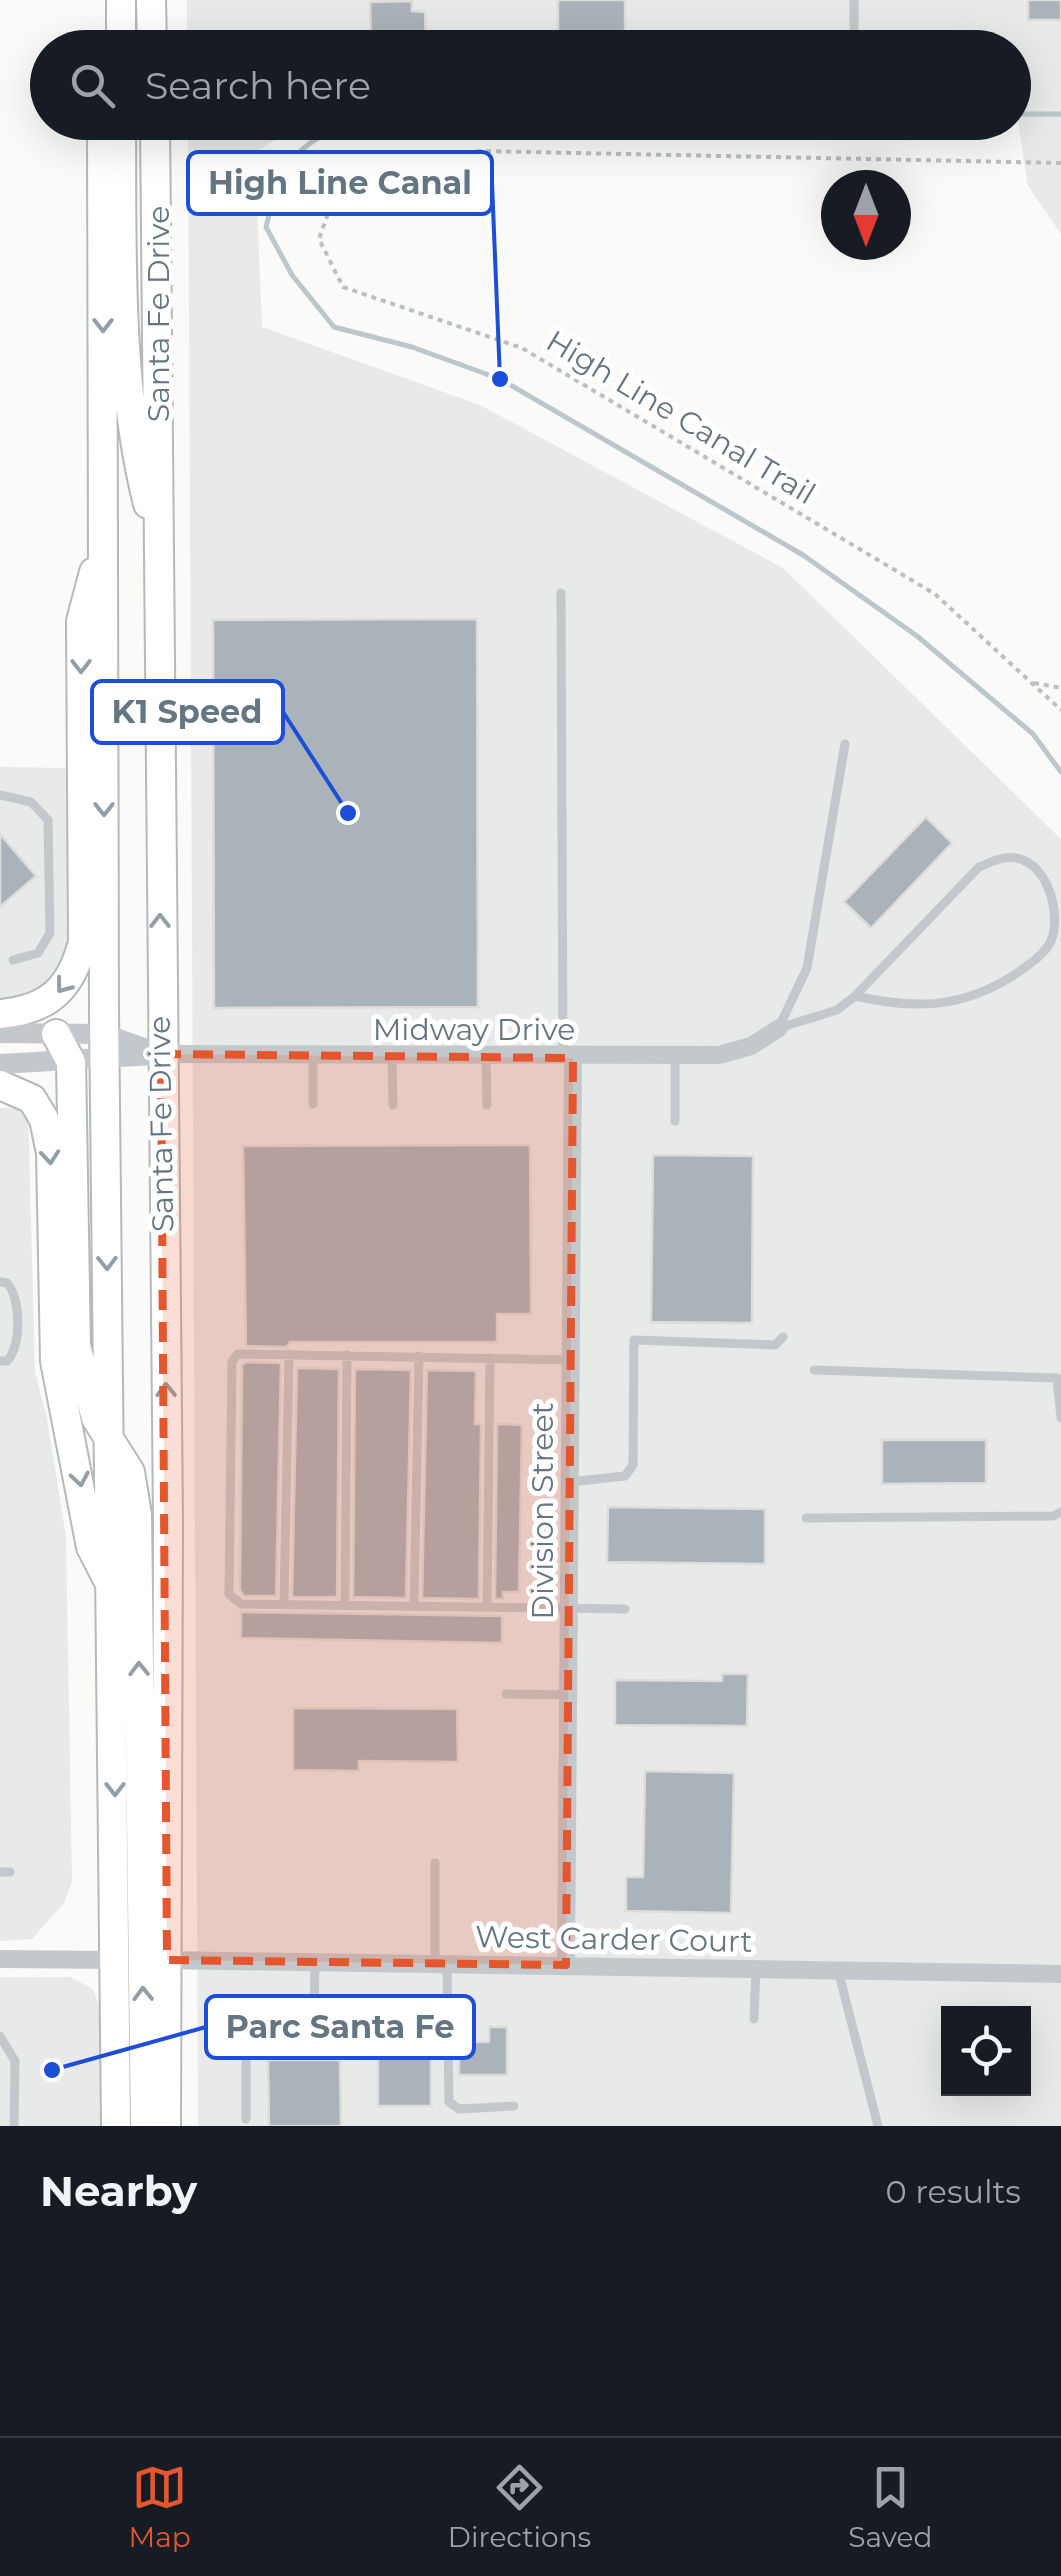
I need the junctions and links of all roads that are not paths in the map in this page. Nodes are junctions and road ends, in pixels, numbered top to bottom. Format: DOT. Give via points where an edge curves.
graph roads {
  1 [pos="102,0"];
  2 [pos="120,0"];
  3 [pos="151,0"];
  4 [pos="854,0"];
  5 [pos="854,28"];
  6 [pos="102,30"];
  7 [pos="121,30"];
  8 [pos="152,30"];
  9 [pos="102,140"];
  10 [pos="122,140"];
  11 [pos="155,140"];
  12 [pos="104,537"];
  13 [pos="159,549"];
  14 [pos="561,593"];
  15 [pos="844,744"];
  16 [pos="0,794"];
  17 [pos="13,960"];
  18 [pos="856,996"];
  19 [pos="0,1014"];
  20 [pos="779,1028"];
  21 [pos="0,1033"];
  22 [pos="56,1034"];
  23 [pos="105,1047"];
  24 [pos="161,1054"];
  25 [pos="313,1056"];
  26 [pos="392,1056"];
  27 [pos="675,1056"];
  28 [pos="486,1057"];
  29 [pos="568,1058"];
  30 [pos="71,1062"];
  31 [pos="0,1064"];
  32 [pos="0,1084"];
  33 [pos="313,1104"];
  34 [pos="393,1104"];
  35 [pos="487,1105"];
  36 [pos="676,1120"];
  37 [pos="1,1282"];
  38 [pos="783,1337"];
  39 [pos="289,1354"];
  40 [pos="347,1355"];
  41 [pos="418,1356"];
  42 [pos="490,1358"];
  43 [pos="571,1360"];
  44 [pos="0,1362"];
  45 [pos="814,1370"];
  46 [pos="1061,1418"];
  47 [pos="108,1439"];
  48 [pos="570,1482"];
  49 [pos="1061,1512"];
  50 [pos="806,1518"];
  51 [pos="112,1586"];
  52 [pos="284,1604"];
  53 [pos="345,1605"];
  54 [pos="414,1606"];
  55 [pos="487,1607"];
  56 [pos="569,1608"];
  57 [pos="625,1609"];
  58 [pos="506,1694"];
  59 [pos="568,1694"];
  60 [pos="434,1863"];
  61 [pos="0,1960"];
  62 [pos="115,1960"];
  63 [pos="167,1960"];
  64 [pos="315,1960"];
  65 [pos="441,1963"];
  66 [pos="566,1965"];
  67 [pos="756,1969"];
  68 [pos="838,1970"];
  69 [pos="1061,1974"];
  70 [pos="314,2013"];
  71 [pos="447,2018"];
  72 [pos="754,2019"];
  73 [pos="0,2036"];
  74 [pos="514,2106"];
  75 [pos="246,2120"];
  76 [pos="14,2126"];
  77 [pos="116,2126"];
  78 [pos="145,2126"];
  79 [pos="166,2126"];
  80 [pos="878,2126"];
  1 -- 6 [label="highway"];
  2 -- 7 [label="highway"];
  3 -- 8 [label="highway"];
  4 -- 5 [label="lane"];
  9 -- 12 [label="highway, Santa Fe Drive, one-way"];
  10 -- 13 [label="highway" via="122,280 135,453"];
  11 -- 13 [label="highway, Santa Fe Drive"];
  12 -- 19 [label="highway, one-way" via="81,620 83,942 77,967 52,1001"];
  12 -- 23 [label="highway, Santa Fe Drive, one-way"];
  24 -- 13 [label="highway, Santa Fe Drive, one-way"];
  14 -- 29 [label="lane"];
  15 -- 20 [label="lane" via="807,968"];
  16 -- 17 [label="lane" via="32,802 50,827 50,933 38,953"];
  18 -- 18 [label="lane" via="936,1006 985,993 1026,967 1050,943 1056,921 1037,870 1006,857 978,867"];
  18 -- 20 [label="lane" via="836,1010"];
  20 -- 27 [label="street, Midway Drive" via="735,1050"];
  21 -- 22 [label="street"];
  22 -- 23 [label="street"];
  22 -- 30 [label="highway"];
  23 -- 24 [label="street"];
  23 -- 30 [label="street"];
  23 -- 47 [label="highway, Santa Fe Drive, one-way"];
  24 -- 25 [label="street, Midway Drive"];
  63 -- 24 [label="highway, Santa Fe Drive, one-way"];
  25 -- 26 [label="street, Midway Drive"];
  25 -- 33 [label="lane"];
  26 -- 28 [label="street, Midway Drive"];
  26 -- 34 [label="lane"];
  27 -- 29 [label="street, Midway Drive"];
  27 -- 36 [label="lane"];
  28 -- 29 [label="street, Midway Drive"];
  28 -- 35 [label="lane"];
  29 -- 43 [label="street, Division Street"];
  30 -- 31 [label="street"];
  30 -- 47 [label="highway" via="76,1346 82,1380"];
  32 -- 51 [label="highway, one-way" via="32,1099 44,1119 51,1154 55,1361 90,1547"];
  37 -- 44 [label="lane" via="16,1297 16,1332 12,1356"];
  38 -- 48 [label="lane" via="775,1345 634,1340 633,1465 625,1476"];
  39 -- 40 [label="lane"];
  39 -- 52 [label="lane"];
  39 -- 52 [label="lane" via="242,1353 232,1361 230,1594 241,1604"];
  40 -- 41 [label="lane"];
  40 -- 53 [label="lane"];
  41 -- 42 [label="lane"];
  41 -- 54 [label="lane"];
  42 -- 43 [label="lane"];
  42 -- 55 [label="lane"];
  43 -- 48 [label="street, Division Street"];
  45 -- 46 [label="lane" via="1056,1378"];
  47 -- 51 [label="highway, Santa Fe Drive"];
  78 -- 47 [label="highway, one-way" via="138,1515 130,1472"];
  48 -- 56 [label="street, Division Street"];
  49 -- 50 [label="lane"];
  51 -- 62 [label="highway, Santa Fe Drive, one-way"];
  52 -- 53 [label="lane"];
  53 -- 54 [label="lane"];
  54 -- 55 [label="lane"];
  55 -- 56 [label="lane"];
  56 -- 57 [label="lane"];
  56 -- 59 [label="street, Division Street"];
  58 -- 59 [label="lane"];
  59 -- 66 [label="street, Division Street"];
  60 -- 65 [label="lane"];
  61 -- 62 [label="street"];
  62 -- 77 [label="highway, Santa Fe Drive"];
  63 -- 64 [label="street, West Carder Court"];
  63 -- 79 [label="highway, Santa Fe Drive"];
  64 -- 65 [label="street, West Carder Court"];
  64 -- 70 [label="lane"];
  65 -- 66 [label="street, West Carder Court"];
  65 -- 71 [label="lane"];
  66 -- 67 [label="street, West Carder Court"];
  67 -- 68 [label="street, West Carder Court"];
  67 -- 72 [label="lane"];
  68 -- 69 [label="street, West Carder Court"];
  68 -- 80 [label="lane"];
  70 -- 71 [label="lane"];
  70 -- 75 [label="lane" via="246,2013"];
  71 -- 74 [label="lane" via="449,2102 459,2108"];
  73 -- 76 [label="lane" via="15,2061"];
}
